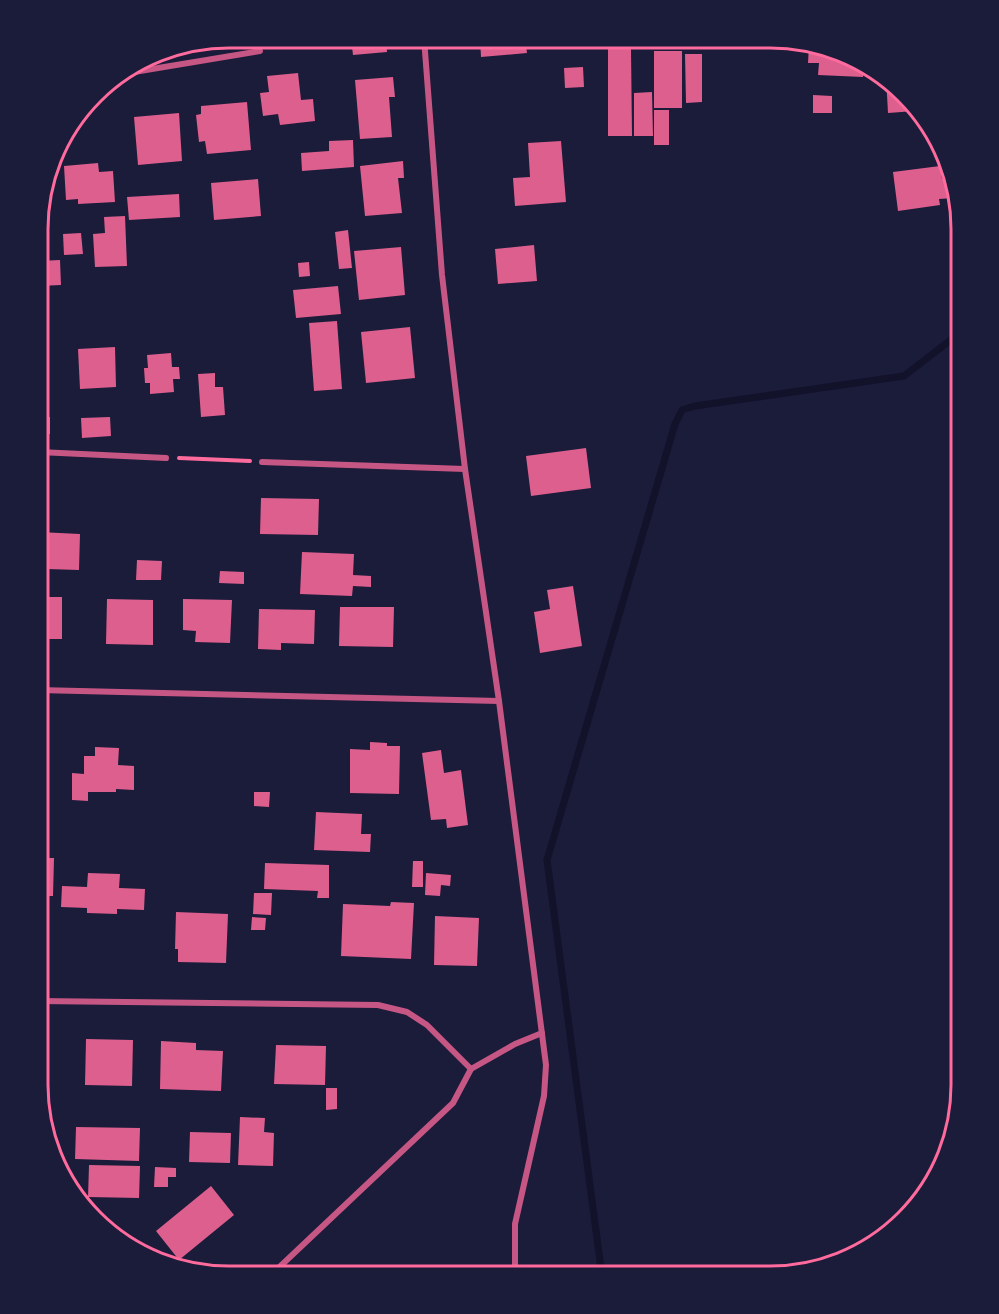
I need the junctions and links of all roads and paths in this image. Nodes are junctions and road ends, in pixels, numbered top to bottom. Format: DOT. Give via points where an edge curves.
graph roads {
  1 [pos="425,48"];
  2 [pos="260,51"];
  3 [pos="140,71"];
  4 [pos="48,452"];
  5 [pos="166,458"];
  6 [pos="262,462"];
  7 [pos="465,469"];
  8 [pos="48,690"];
  9 [pos="499,701"];
  10 [pos="48,1001"];
  11 [pos="542,1033"];
  12 [pos="471,1070"];
  13 [pos="281,1266"];
  14 [pos="515,1266"];
  1 -- 7 [label="street" via="442,275"];
  2 -- 3 [label="street"];
  4 -- 5 [label="street"];
  5 -- 6 [label="path"];
  6 -- 7 [label="street"];
  7 -- 9 [label="street"];
  8 -- 9 [label="street"];
  9 -- 11 [label="street"];
  10 -- 12 [label="street" via="378,1005 407,1012 427,1025"];
  11 -- 12 [label="street"];
  11 -- 14 [label="street" via="544,1096 515,1224"];
  12 -- 13 [label="street" via="453,1103"];
}
